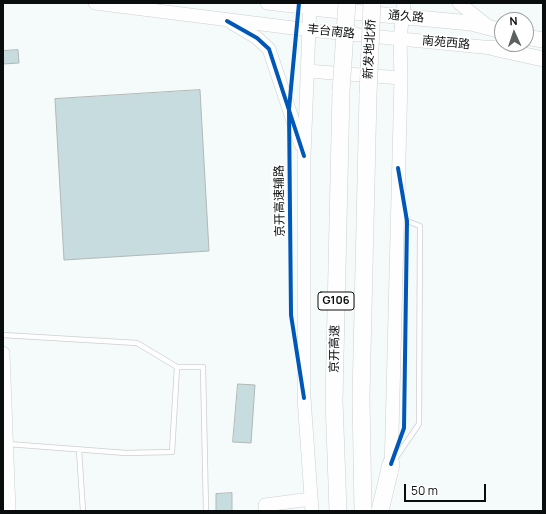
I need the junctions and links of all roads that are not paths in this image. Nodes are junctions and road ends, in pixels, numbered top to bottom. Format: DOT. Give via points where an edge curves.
graph roads {
  1 [pos="95,3"];
  2 [pos="267,3"];
  3 [pos="347,3"];
  4 [pos="372,3"];
  5 [pos="459,3"];
  6 [pos="310,5"];
  7 [pos="404,10"];
  8 [pos="227,21"];
  9 [pos="494,28"];
  10 [pos="494,29"];
  11 [pos="309,30"];
  12 [pos="400,39"];
  13 [pos="492,48"];
  14 [pos="543,59"];
  15 [pos="306,71"];
  16 [pos="401,78"];
  17 [pos="341,92"];
  18 [pos="304,156"];
  19 [pos="407,222"];
  20 [pos="3,335"];
  21 [pos="3,353"];
  22 [pos="177,367"];
  23 [pos="7,444"];
  24 [pos="80,450"];
  25 [pos="391,464"];
  26 [pos="311,505"];
  27 [pos="9,511"];
  28 [pos="82,511"];
  29 [pos="206,511"];
  30 [pos="265,511"];
  31 [pos="338,511"];
  32 [pos="345,511"];
  33 [pos="363,511"];
  34 [pos="380,511"];
  35 [pos="388,511"];
  1 -- 8 [label="main road, 丰台南路"];
  2 -- 6 [label="main road, 丰台南路"];
  3 -- 17 [label="highway, G106, bridge"];
  4 -- 33 [label="highway, 新发地北桥 / G106, bridge" via="361,397"];
  5 -- 9 [label="main road"];
  6 -- 7 [label="main road, 通久路"];
  6 -- 11 [label="main road, 京开高速辅路"];
  7 -- 10 [label="main road, 通久路"];
  7 -- 12 [label="main road"];
  8 -- 11 [label="main road, 丰台南路"];
  8 -- 18 [label="main road" via="257,38 269,49"];
  11 -- 12 [label="main road, 丰台南路"];
  11 -- 15 [label="main road, 京开高速辅路"];
  12 -- 13 [label="main road, 南苑西路"];
  12 -- 16 [label="main road"];
  13 -- 14 [label="main road"];
  15 -- 16 [label="main road"];
  15 -- 18 [label="main road, 京开高速辅路"];
  16 -- 25 [label="main road"];
  17 -- 31 [label="highway, 京开高速 / G106" via="334,400"];
  17 -- 32 [label="highway"];
  18 -- 26 [label="main road, 京开高速辅路" via="304,398"];
  19 -- 25 [label="lane" via="420,226 419,424"];
  20 -- 22 [label="lane" via="137,343"];
  21 -- 23 [label="main road"];
  22 -- 24 [label="lane" via="172,452"];
  22 -- 29 [label="lane" via="203,368"];
  23 -- 24 [label="lane"];
  23 -- 27 [label="main road"];
  24 -- 28 [label="lane"];
  25 -- 34 [label="highway"];
  25 -- 35 [label="main road"];
  26 -- 30 [label="main road" via="265,505"];
}
